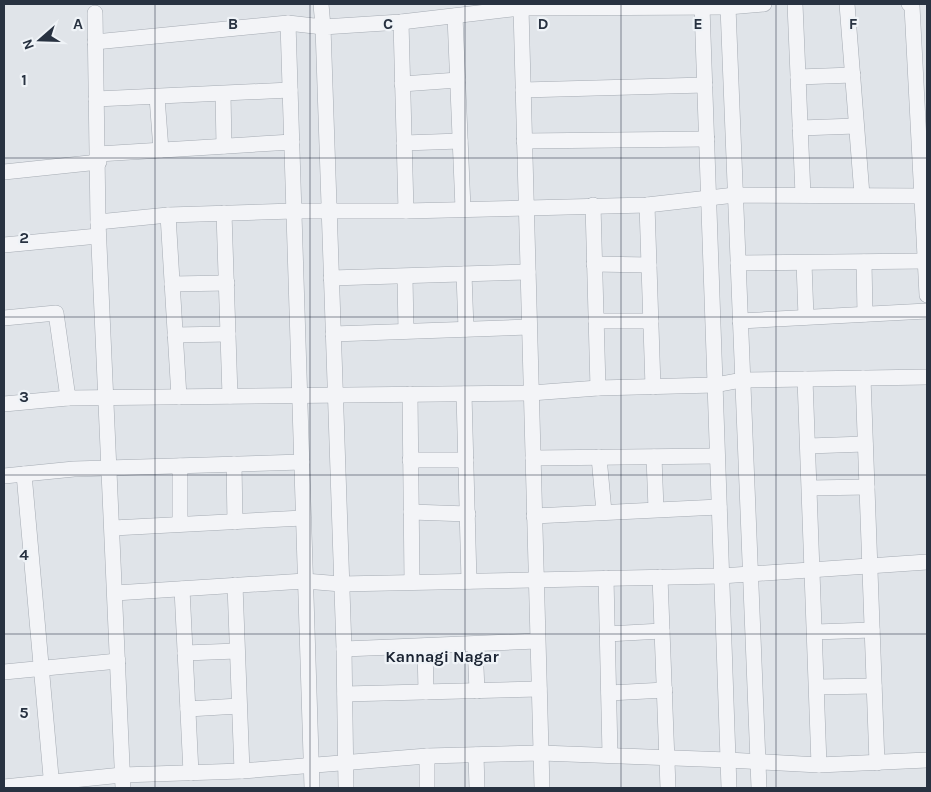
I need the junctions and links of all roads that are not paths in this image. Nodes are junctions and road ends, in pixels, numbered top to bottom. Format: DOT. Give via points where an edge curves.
graph roads {
  1 [pos="321,4"];
  2 [pos="764,4"];
  3 [pos="795,4"];
  4 [pos="847,4"];
  5 [pos="909,4"];
  6 [pos="702,7"];
  7 [pos="728,7"];
  8 [pos="521,8"];
  9 [pos="95,13"];
  10 [pos="455,16"];
  11 [pos="401,22"];
  12 [pos="288,23"];
  13 [pos="323,27"];
  14 [pos="95,42"];
  15 [pos="852,75"];
  16 [pos="798,77"];
  17 [pos="458,80"];
  18 [pos="402,84"];
  19 [pos="705,85"];
  20 [pos="290,90"];
  21 [pos="523,90"];
  22 [pos="223,94"];
  23 [pos="157,97"];
  24 [pos="96,99"];
  25 [pos="856,126"];
  26 [pos="800,128"];
  27 [pos="707,139"];
  28 [pos="460,141"];
  29 [pos="524,141"];
  30 [pos="292,142"];
  31 [pos="404,143"];
  32 [pos="224,146"];
  33 [pos="161,150"];
  34 [pos="99,158"];
  35 [pos="4,172"];
  36 [pos="735,195"];
  37 [pos="803,195"];
  38 [pos="862,196"];
  39 [pos="923,196"];
  40 [pos="708,198"];
  41 [pos="593,205"];
  42 [pos="647,205"];
  43 [pos="527,207"];
  44 [pos="463,209"];
  45 [pos="294,211"];
  46 [pos="329,211"];
  47 [pos="406,211"];
  48 [pos="224,213"];
  49 [pos="168,215"];
  50 [pos="98,229"];
  51 [pos="4,245"];
  52 [pos="864,262"];
  53 [pos="926,262"];
  54 [pos="738,263"];
  55 [pos="804,263"];
  56 [pos="594,264"];
  57 [pos="649,265"];
  58 [pos="528,272"];
  59 [pos="464,274"];
  60 [pos="405,277"];
  61 [pos="331,278"];
  62 [pos="227,283"];
  63 [pos="172,284"];
  64 [pos="927,295"];
  65 [pos="927,311"];
  66 [pos="865,314"];
  67 [pos="806,317"];
  68 [pos="4,318"];
  69 [pos="740,320"];
  70 [pos="596,321"];
  71 [pos="651,321"];
  72 [pos="529,326"];
  73 [pos="466,329"];
  74 [pos="406,331"];
  75 [pos="228,334"];
  76 [pos="333,334"];
  77 [pos="175,336"];
  78 [pos="863,378"];
  79 [pos="927,378"];
  80 [pos="805,379"];
  81 [pos="742,380"];
  82 [pos="715,385"];
  83 [pos="653,387"];
  84 [pos="598,388"];
  85 [pos="530,393"];
  86 [pos="410,394"];
  87 [pos="464,394"];
  88 [pos="300,395"];
  89 [pos="335,395"];
  90 [pos="230,396"];
  91 [pos="179,397"];
  92 [pos="68,398"];
  93 [pos="106,398"];
  94 [pos="4,404"];
  95 [pos="865,444"];
  96 [pos="808,446"];
  97 [pos="718,456"];
  98 [pos="654,457"];
  99 [pos="532,458"];
  100 [pos="600,458"];
  101 [pos="410,460"];
  102 [pos="466,460"];
  103 [pos="302,462"];
  104 [pos="234,464"];
  105 [pos="180,466"];
  106 [pos="110,468"];
  107 [pos="24,474"];
  108 [pos="4,476"];
  109 [pos="867,487"];
  110 [pos="810,488"];
  111 [pos="719,506"];
  112 [pos="656,509"];
  113 [pos="411,512"];
  114 [pos="604,512"];
  115 [pos="468,514"];
  116 [pos="534,516"];
  117 [pos="303,518"];
  118 [pos="235,522"];
  119 [pos="180,524"];
  120 [pos="113,528"];
  121 [pos="927,562"];
  122 [pos="870,565"];
  123 [pos="813,568"];
  124 [pos="750,572"];
  125 [pos="721,576"];
  126 [pos="660,577"];
  127 [pos="606,578"];
  128 [pos="536,580"];
  129 [pos="305,581"];
  130 [pos="469,581"];
  131 [pos="412,582"];
  132 [pos="341,584"];
  133 [pos="235,585"];
  134 [pos="182,589"];
  135 [pos="115,593"];
  136 [pos="872,630"];
  137 [pos="662,631"];
  138 [pos="815,632"];
  139 [pos="607,634"];
  140 [pos="537,641"];
  141 [pos="475,644"];
  142 [pos="425,646"];
  143 [pos="344,649"];
  144 [pos="237,651"];
  145 [pos="185,653"];
  146 [pos="118,661"];
  147 [pos="42,668"];
  148 [pos="4,672"];
  149 [pos="874,686"];
  150 [pos="817,687"];
  151 [pos="539,689"];
  152 [pos="665,690"];
  153 [pos="477,691"];
  154 [pos="426,692"];
  155 [pos="609,693"];
  156 [pos="345,694"];
  157 [pos="239,706"];
  158 [pos="188,709"];
  159 [pos="541,753"];
  160 [pos="476,755"];
  161 [pos="427,756"];
  162 [pos="610,756"];
  163 [pos="668,757"];
  164 [pos="728,760"];
  165 [pos="927,760"];
  166 [pos="757,762"];
  167 [pos="345,763"];
  168 [pos="878,763"];
  169 [pos="312,766"];
  170 [pos="819,766"];
  171 [pos="242,771"];
  172 [pos="191,773"];
  173 [pos="122,782"];
  174 [pos="52,785"];
  175 [pos="4,787"];
  176 [pos="312,788"];
  177 [pos="346,788"];
  178 [pos="427,788"];
  179 [pos="477,788"];
  180 [pos="542,788"];
  181 [pos="668,788"];
  182 [pos="729,788"];
  183 [pos="759,788"];
  1 -- 13 [label="street"];
  2 -- 7 [label="street"];
  3 -- 16 [label="street"];
  4 -- 15 [label="street"];
  5 -- 39 [label="street" via="912,6"];
  6 -- 7 [label="street"];
  6 -- 8 [label="street"];
  6 -- 19 [label="street"];
  7 -- 36 [label="street"];
  8 -- 10 [label="street"];
  8 -- 21 [label="street"];
  9 -- 14 [label="street"];
  10 -- 11 [label="street"];
  10 -- 17 [label="street"];
  11 -- 13 [label="street"];
  11 -- 18 [label="street"];
  12 -- 13 [label="street"];
  12 -- 14 [label="street"];
  12 -- 20 [label="street"];
  13 -- 46 [label="street"];
  14 -- 24 [label="street"];
  15 -- 16 [label="street"];
  15 -- 25 [label="street"];
  16 -- 26 [label="street"];
  17 -- 18 [label="street"];
  17 -- 28 [label="street"];
  18 -- 31 [label="street"];
  19 -- 21 [label="street"];
  19 -- 27 [label="street"];
  20 -- 22 [label="street"];
  20 -- 30 [label="street"];
  21 -- 29 [label="street"];
  22 -- 23 [label="street"];
  22 -- 32 [label="street"];
  23 -- 24 [label="street"];
  23 -- 33 [label="street"];
  24 -- 34 [label="street"];
  25 -- 26 [label="street"];
  25 -- 38 [label="street"];
  26 -- 37 [label="street"];
  27 -- 29 [label="street"];
  27 -- 40 [label="street"];
  28 -- 31 [label="street"];
  28 -- 44 [label="street"];
  29 -- 43 [label="street"];
  30 -- 32 [label="street"];
  30 -- 45 [label="street"];
  31 -- 47 [label="street"];
  32 -- 33 [label="street"];
  33 -- 34 [label="street"];
  34 -- 35 [label="street"];
  34 -- 50 [label="street"];
  36 -- 37 [label="street"];
  36 -- 40 [label="street"];
  36 -- 54 [label="street"];
  37 -- 38 [label="street"];
  38 -- 39 [label="street"];
  39 -- 53 [label="street"];
  40 -- 42 [label="street"];
  40 -- 82 [label="street"];
  41 -- 42 [label="street"];
  41 -- 43 [label="street"];
  41 -- 56 [label="street"];
  42 -- 57 [label="street"];
  43 -- 44 [label="street"];
  43 -- 58 [label="street"];
  44 -- 47 [label="street"];
  45 -- 46 [label="street"];
  45 -- 48 [label="street"];
  45 -- 88 [label="street"];
  46 -- 47 [label="street"];
  46 -- 61 [label="street"];
  48 -- 49 [label="street"];
  48 -- 62 [label="street"];
  49 -- 50 [label="street"];
  49 -- 63 [label="street"];
  50 -- 51 [label="street"];
  50 -- 93 [label="street"];
  52 -- 53 [label="street"];
  52 -- 55 [label="street"];
  52 -- 66 [label="street"];
  53 -- 64 [label="street"];
  54 -- 55 [label="street"];
  54 -- 69 [label="street"];
  55 -- 67 [label="street"];
  56 -- 57 [label="street"];
  56 -- 70 [label="street"];
  57 -- 71 [label="street"];
  58 -- 59 [label="street"];
  58 -- 72 [label="street"];
  59 -- 60 [label="street"];
  59 -- 73 [label="street"];
  60 -- 61 [label="street"];
  60 -- 74 [label="street"];
  61 -- 76 [label="street"];
  62 -- 63 [label="street"];
  62 -- 75 [label="street"];
  63 -- 77 [label="street"];
  65 -- 66 [label="street"];
  66 -- 67 [label="street"];
  67 -- 69 [label="street"];
  68 -- 92 [label="street" via="56,313"];
  69 -- 81 [label="street"];
  70 -- 71 [label="street"];
  70 -- 84 [label="street"];
  71 -- 83 [label="street"];
  72 -- 73 [label="street"];
  72 -- 85 [label="street"];
  73 -- 74 [label="street"];
  74 -- 76 [label="street"];
  75 -- 77 [label="street"];
  75 -- 90 [label="street"];
  76 -- 89 [label="street"];
  77 -- 91 [label="street"];
  78 -- 79 [label="street"];
  78 -- 80 [label="street"];
  78 -- 95 [label="street"];
  80 -- 81 [label="street"];
  80 -- 96 [label="street"];
  81 -- 82 [label="street"];
  81 -- 124 [label="street"];
  82 -- 83 [label="street"];
  82 -- 97 [label="street"];
  83 -- 84 [label="street"];
  84 -- 85 [label="street"];
  85 -- 87 [label="street"];
  85 -- 99 [label="street"];
  86 -- 87 [label="street"];
  86 -- 89 [label="street"];
  86 -- 101 [label="street"];
  87 -- 102 [label="street"];
  88 -- 89 [label="street"];
  88 -- 90 [label="street"];
  88 -- 103 [label="street"];
  89 -- 132 [label="street"];
  90 -- 91 [label="street"];
  91 -- 93 [label="street"];
  92 -- 93 [label="street"];
  92 -- 94 [label="street"];
  93 -- 106 [label="street"];
  95 -- 96 [label="street"];
  95 -- 109 [label="street"];
  96 -- 110 [label="street"];
  97 -- 98 [label="street"];
  97 -- 111 [label="street"];
  98 -- 100 [label="street"];
  98 -- 112 [label="street"];
  99 -- 100 [label="street"];
  99 -- 116 [label="street"];
  100 -- 114 [label="street"];
  101 -- 102 [label="street"];
  101 -- 113 [label="street"];
  102 -- 115 [label="street"];
  103 -- 104 [label="street"];
  103 -- 117 [label="street"];
  104 -- 105 [label="street"];
  104 -- 118 [label="street"];
  105 -- 106 [label="street"];
  105 -- 119 [label="street"];
  106 -- 107 [label="street"];
  106 -- 120 [label="street"];
  107 -- 108 [label="street"];
  107 -- 147 [label="street"];
  109 -- 110 [label="street"];
  109 -- 122 [label="street"];
  110 -- 123 [label="street"];
  111 -- 112 [label="street"];
  111 -- 125 [label="street"];
  112 -- 114 [label="street"];
  113 -- 115 [label="street"];
  113 -- 131 [label="street"];
  114 -- 116 [label="street"];
  115 -- 130 [label="street"];
  116 -- 128 [label="street"];
  117 -- 118 [label="street"];
  117 -- 129 [label="street"];
  118 -- 119 [label="street"];
  119 -- 120 [label="street"];
  120 -- 135 [label="street"];
  121 -- 122 [label="street"];
  122 -- 123 [label="street"];
  122 -- 136 [label="street"];
  123 -- 124 [label="street"];
  123 -- 138 [label="street"];
  124 -- 125 [label="street"];
  124 -- 166 [label="street"];
  125 -- 126 [label="street"];
  125 -- 164 [label="street"];
  126 -- 127 [label="street"];
  126 -- 137 [label="street"];
  127 -- 128 [label="street"];
  127 -- 139 [label="street"];
  128 -- 130 [label="street"];
  128 -- 140 [label="street"];
  129 -- 132 [label="street"];
  129 -- 133 [label="street"];
  129 -- 169 [label="street"];
  130 -- 131 [label="street"];
  131 -- 132 [label="street"];
  132 -- 143 [label="street"];
  133 -- 134 [label="street"];
  133 -- 144 [label="street"];
  134 -- 135 [label="street"];
  134 -- 145 [label="street"];
  135 -- 146 [label="street"];
  136 -- 138 [label="street"];
  136 -- 149 [label="street"];
  137 -- 139 [label="street"];
  137 -- 152 [label="street"];
  138 -- 150 [label="street"];
  139 -- 155 [label="street"];
  140 -- 141 [label="street"];
  140 -- 151 [label="street"];
  141 -- 142 [label="street"];
  141 -- 153 [label="street"];
  142 -- 143 [label="street"];
  142 -- 154 [label="street"];
  143 -- 156 [label="street"];
  144 -- 145 [label="street"];
  144 -- 157 [label="street"];
  145 -- 158 [label="street"];
  146 -- 147 [label="street"];
  146 -- 173 [label="street"];
  147 -- 148 [label="street"];
  147 -- 174 [label="street"];
  149 -- 150 [label="street"];
  149 -- 168 [label="street"];
  150 -- 170 [label="street"];
  151 -- 153 [label="street"];
  151 -- 159 [label="street"];
  152 -- 155 [label="street"];
  152 -- 163 [label="street"];
  153 -- 154 [label="street"];
  154 -- 156 [label="street"];
  155 -- 162 [label="street"];
  156 -- 167 [label="street"];
  157 -- 158 [label="street"];
  157 -- 171 [label="street"];
  158 -- 172 [label="street"];
  159 -- 160 [label="street"];
  159 -- 162 [label="street"];
  159 -- 180 [label="street"];
  160 -- 161 [label="street"];
  160 -- 179 [label="street"];
  161 -- 167 [label="street"];
  161 -- 178 [label="street"];
  162 -- 163 [label="street"];
  163 -- 164 [label="street"];
  163 -- 181 [label="street"];
  164 -- 166 [label="street"];
  164 -- 182 [label="street"];
  165 -- 168 [label="street"];
  166 -- 170 [label="street"];
  166 -- 183 [label="street"];
  167 -- 169 [label="street"];
  167 -- 177 [label="street"];
  168 -- 170 [label="street"];
  169 -- 171 [label="street"];
  169 -- 176 [label="street"];
  171 -- 172 [label="street"];
  172 -- 173 [label="street"];
  173 -- 174 [label="street"];
  174 -- 175 [label="street"];
}
